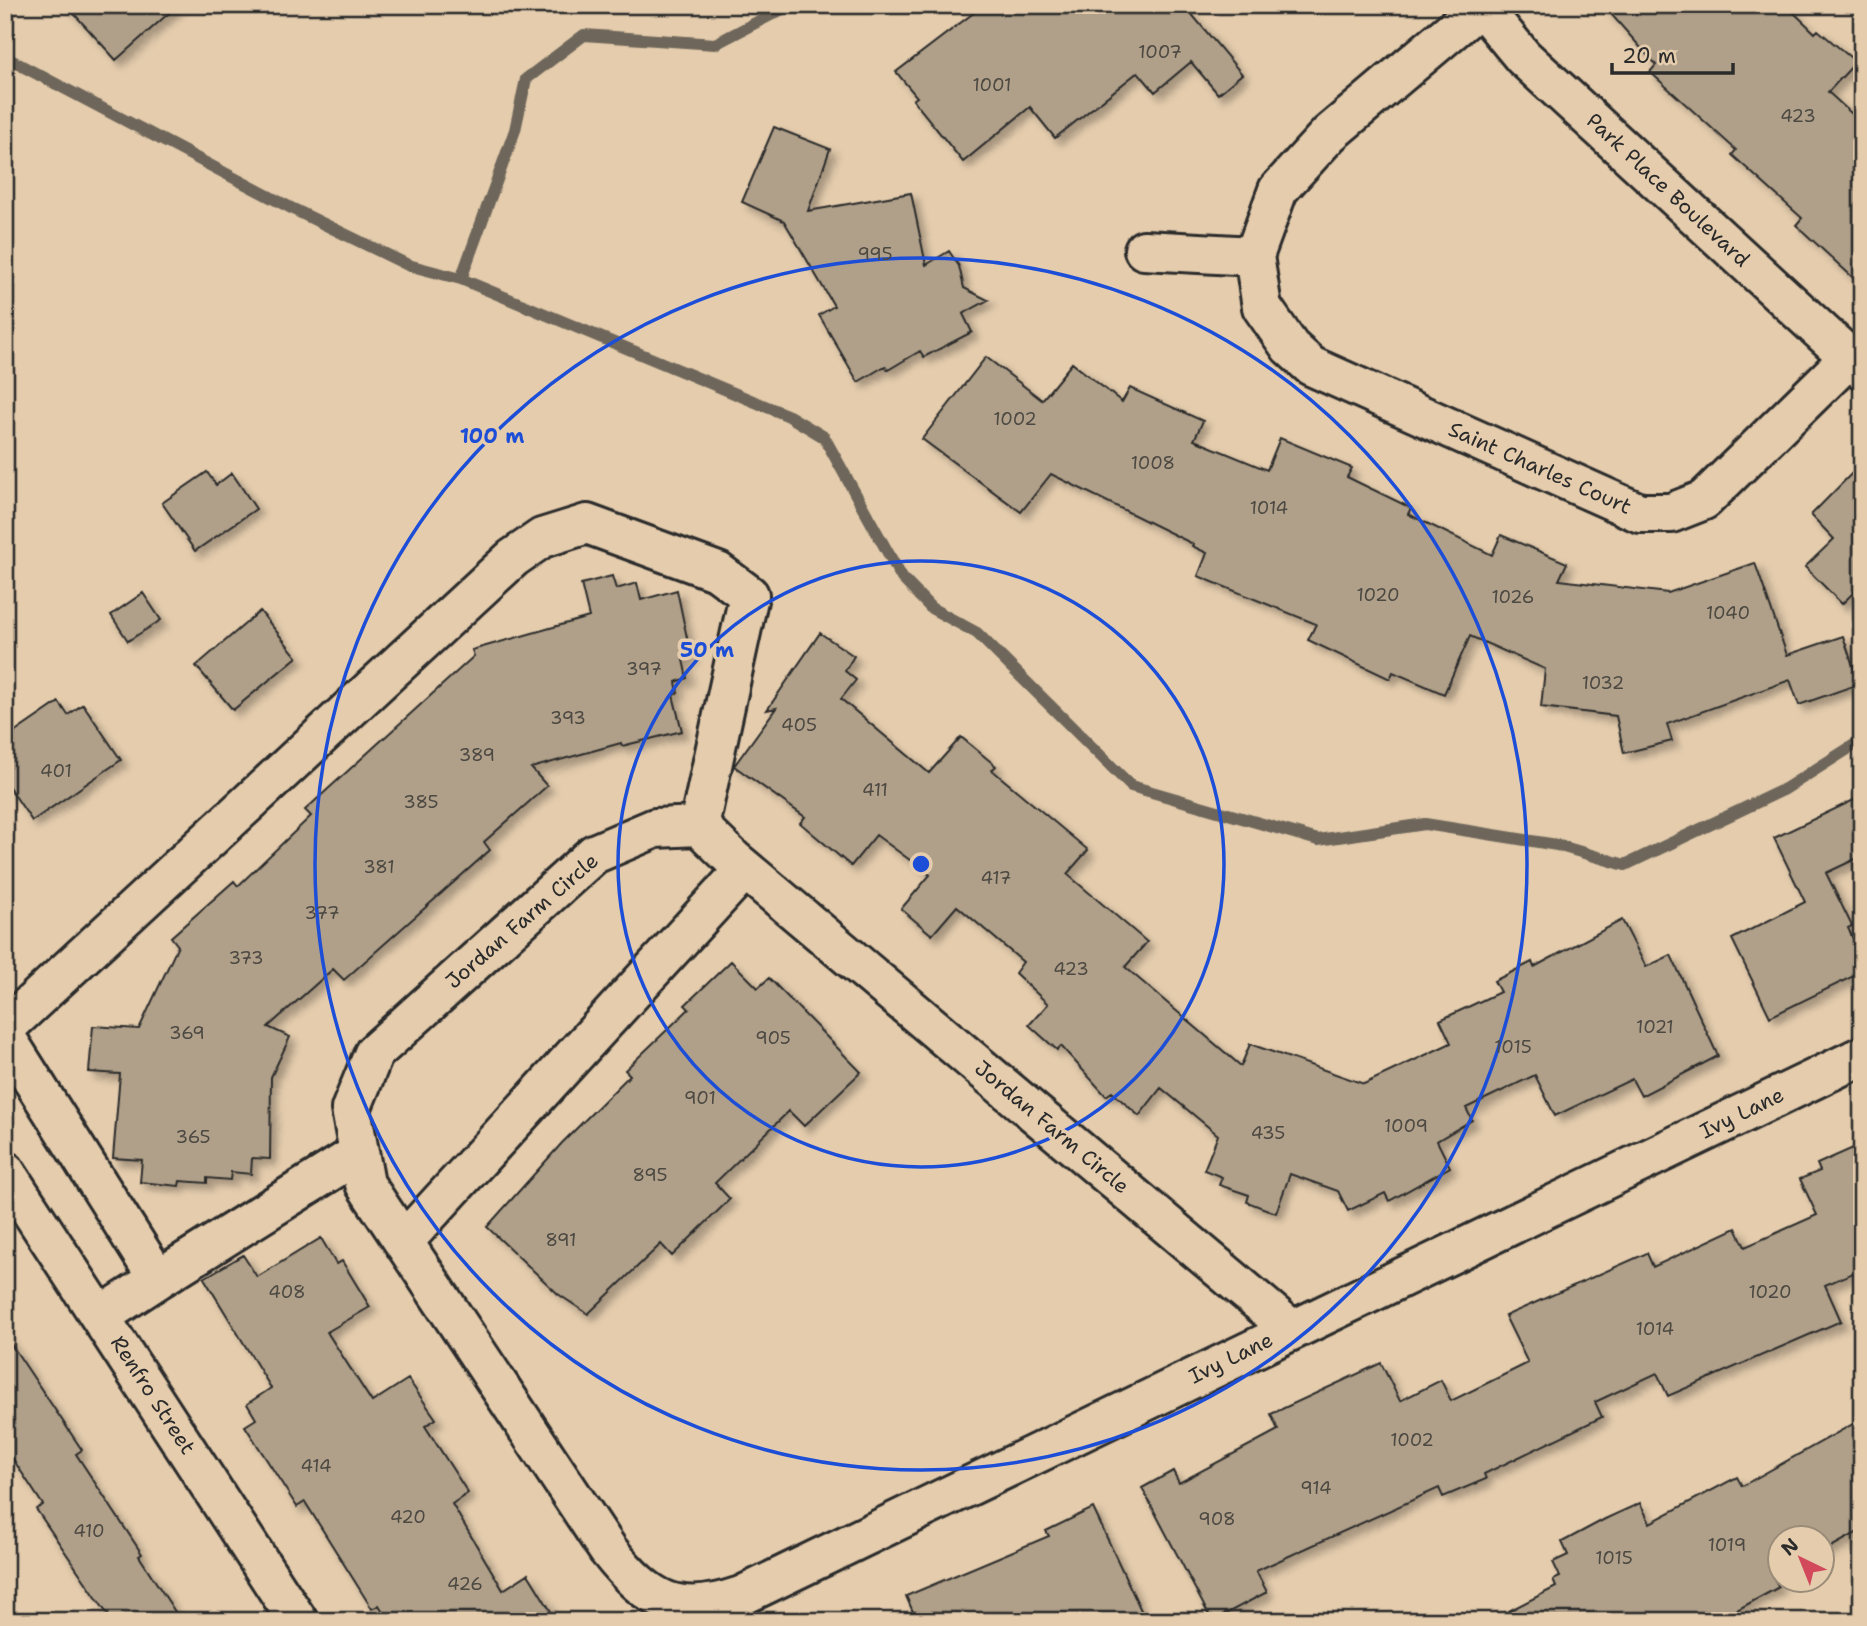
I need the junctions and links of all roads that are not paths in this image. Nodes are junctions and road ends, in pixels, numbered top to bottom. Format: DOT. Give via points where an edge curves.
graph roads {
  1 [pos="1481,6"];
  2 [pos="1144,250"];
  3 [pos="1254,256"];
  4 [pos="1856,363"];
  5 [pos="699,826"];
  6 [pos="745,869"];
  7 [pos="5,1028"];
  8 [pos="5,1036"];
  9 [pos="1862,1056"];
  10 [pos="359,1153"];
  11 [pos="5,1171"];
  12 [pos="405,1240"];
  13 [pos="158,1279"];
  14 [pos="101,1316"];
  15 [pos="1291,1329"];
  16 [pos="608,1550"];
  17 [pos="298,1621"];
  1 -- 3 [label="street, Saint Charles Court" via="1329,134 1278,191"];
  1 -- 4 [label="street, Park Place Boulevard" via="1523,57"];
  2 -- 3 [label="street"];
  3 -- 4 [label="street, Saint Charles Court" via="1262,307 1290,347 1311,366 1640,513 1671,513 1704,500"];
  5 -- 6 [label="street, Jordan Farm Circle"];
  5 -- 7 [label="street" via="749,595 718,572 587,524 542,538 513,558"];
  5 -- 10 [label="street, Jordan Farm Circle" via="655,828 594,854 374,1052 351,1109"];
  6 -- 12 [label="street"];
  6 -- 15 [label="street, Jordan Farm Circle"];
  8 -- 13 [label="street"];
  9 -- 15 [label="street, Ivy Lane"];
  10 -- 12 [label="street, Jordan Farm Circle" via="365,1184"];
  10 -- 13 [label="street"];
  11 -- 14 [label="street, Renfro Street"];
  12 -- 16 [label="street, Jordan Farm Circle"];
  13 -- 14 [label="street"];
  14 -- 17 [label="street, Renfro Street"];
  15 -- 16 [label="street, Ivy Lane" via="715,1605 691,1608 659,1597 632,1578"];
}
